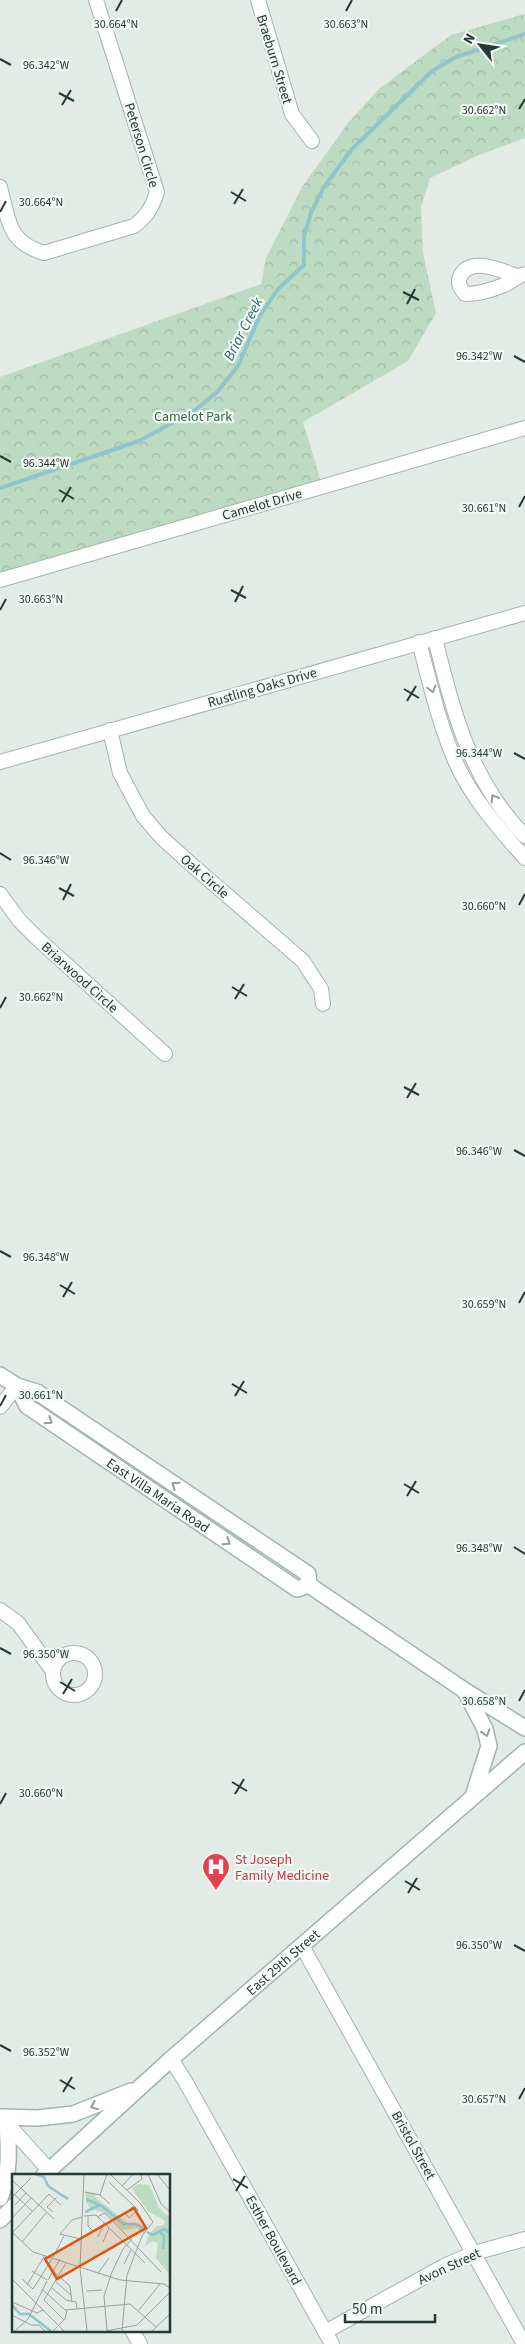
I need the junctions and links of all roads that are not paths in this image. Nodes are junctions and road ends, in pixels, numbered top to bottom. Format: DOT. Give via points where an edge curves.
graph roads {
  1 [pos="96,0"];
  2 [pos="258,0"];
  3 [pos="312,141"];
  4 [pos="0,187"];
  5 [pos="525,428"];
  6 [pos="0,580"];
  7 [pos="525,613"];
  8 [pos="435,638"];
  9 [pos="419,642"];
  10 [pos="110,730"];
  11 [pos="0,762"];
  12 [pos="517,834"];
  13 [pos="525,858"];
  14 [pos="0,894"];
  15 [pos="323,1004"];
  16 [pos="165,1054"];
  17 [pos="0,1375"];
  18 [pos="17,1386"];
  19 [pos="0,1406"];
  20 [pos="0,1610"];
  21 [pos="52,1670"];
  22 [pos="464,1690"];
  23 [pos="525,1728"];
  24 [pos="525,1752"];
  25 [pos="473,1795"];
  26 [pos="302,1946"];
  27 [pos="170,2060"];
  28 [pos="139,2088"];
  29 [pos="3,2119"];
  30 [pos="47,2173"];
  31 [pos="0,2198"];
  32 [pos="12,2208"];
  33 [pos="0,2220"];
  34 [pos="525,2239"];
  35 [pos="474,2253"];
  36 [pos="133,2332"];
  37 [pos="328,2338"];
  38 [pos="140,2344"];
  39 [pos="524,2344"];
  1 -- 4 [label="street, Peterson Circle" via="157,192 152,207 134,226 44,253 29,249 14,234"];
  2 -- 3 [label="street, Braeburn Street" via="292,114"];
  5 -- 6 [label="street, Camelot Drive"];
  7 -- 8 [label="street, Rustling Oaks Drive"];
  8 -- 9 [label="street, Rustling Oaks Drive"];
  12 -- 8 [label="street, one-way" via="472,761 449,696"];
  9 -- 10 [label="street, Rustling Oaks Drive"];
  9 -- 12 [label="street, one-way" via="444,731 457,764 475,795"];
  10 -- 11 [label="street, Rustling Oaks Drive"];
  10 -- 15 [label="street, Oak Circle" via="120,773 143,816 162,838 303,961 321,989"];
  12 -- 13 [label="street"];
  14 -- 16 [label="street, Briarwood Circle" via="38,939"];
  17 -- 18 [label="main road, East Villa Maria Road"];
  18 -- 19 [label="street"];
  18 -- 22 [label="main road, East Villa Maria Road" via="27,1406 297,1589 310,1585"];
  20 -- 21 [label="street" via="18,1623"];
  22 -- 23 [label="main road, East Villa Maria Road"];
  22 -- 25 [label="main road, one-way" via="485,1729 489,1746"];
  24 -- 25 [label="main road, East 29th Street"];
  25 -- 26 [label="main road, East 29th Street"];
  26 -- 27 [label="main road, East 29th Street"];
  26 -- 35 [label="street, Bristol Street"];
  27 -- 28 [label="main road, East 29th Street"];
  27 -- 37 [label="street, Esther Boulevard" via="185,2081"];
  28 -- 29 [label="main road, one-way" via="73,2114"];
  28 -- 30 [label="main road, East 29th Street"];
  29 -- 30 [label="street"];
  29 -- 31 [label="main road" via="9,2159"];
  32 -- 33 [label="main road"];
  34 -- 35 [label="street, Avon Street"];
  35 -- 37 [label="street, Avon Street" via="444,2266"];
  35 -- 39 [label="street, Bristol Street"];
  36 -- 38 [label="street"];
}
